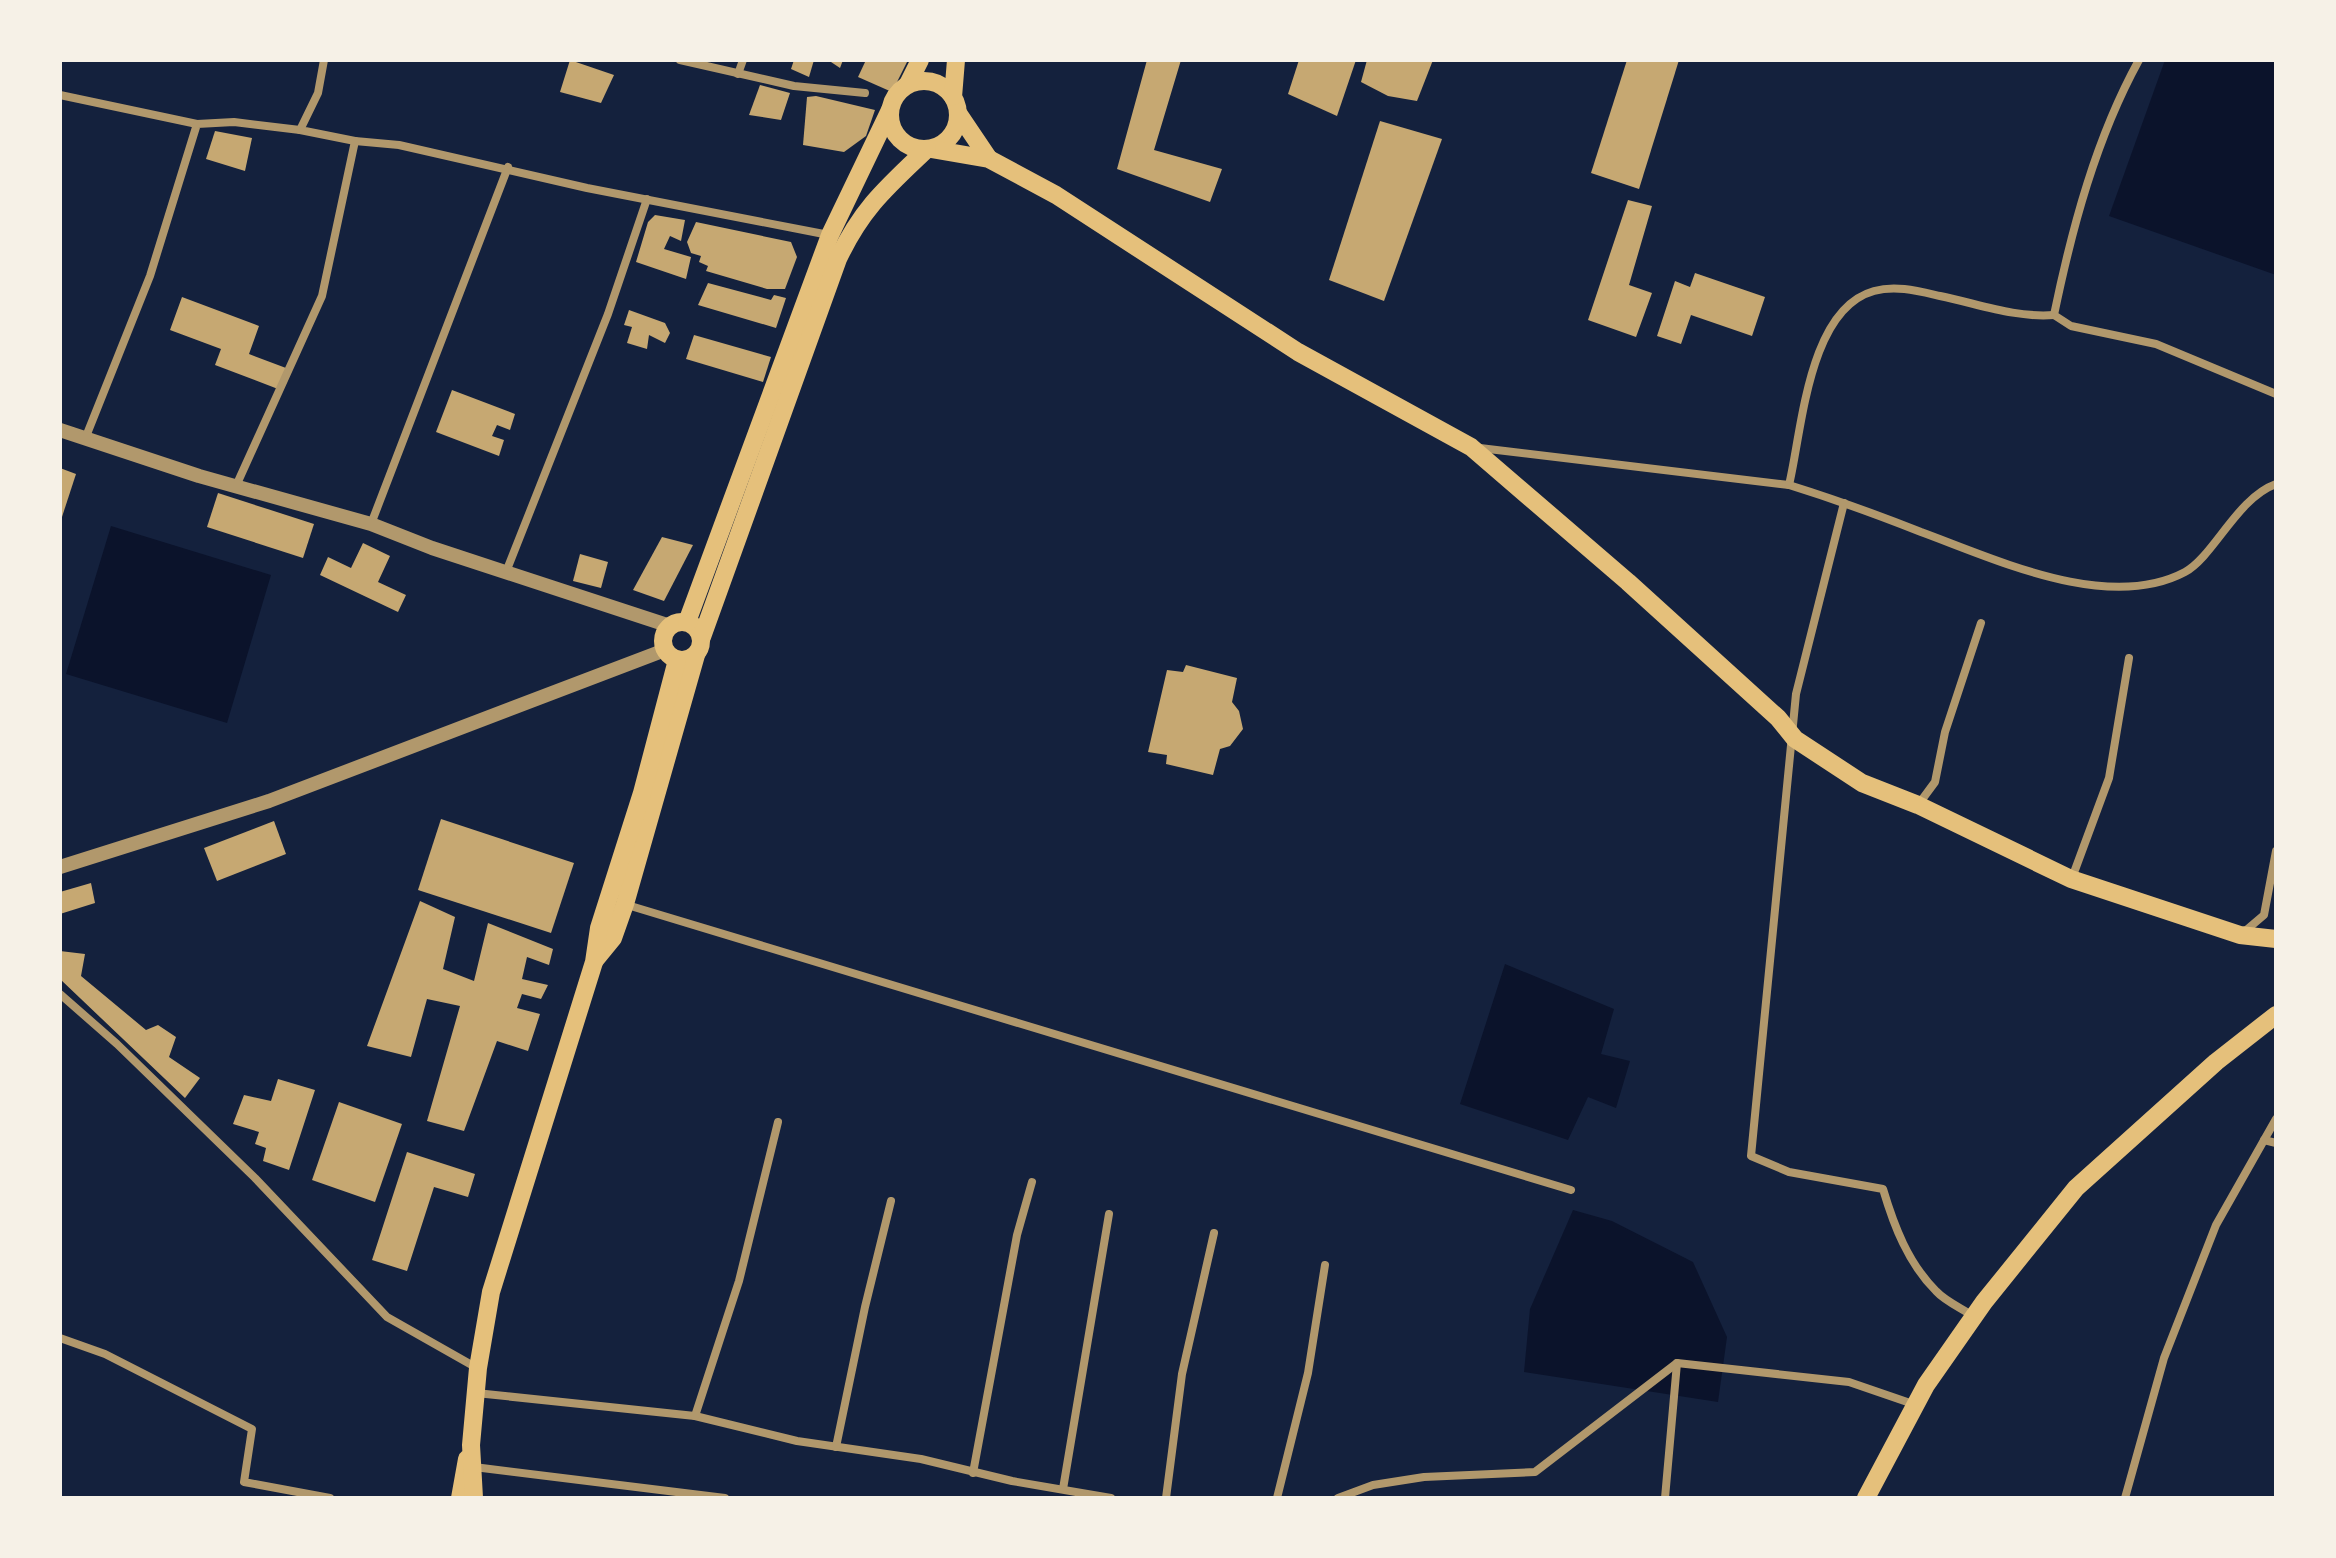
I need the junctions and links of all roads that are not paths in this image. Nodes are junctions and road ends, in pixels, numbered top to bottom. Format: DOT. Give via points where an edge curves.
graph roads {
  1 [pos="324,60"];
  2 [pos="680,60"];
  3 [pos="743,60"];
  4 [pos="920,60"];
  5 [pos="956,60"];
  6 [pos="2139,60"];
  7 [pos="738,74"];
  8 [pos="908,84"];
  9 [pos="865,93"];
  10 [pos="60,95"];
  11 [pos="956,105"];
  12 [pos="890,110"];
  13 [pos="197,124"];
  14 [pos="300,130"];
  15 [pos="355,141"];
  16 [pos="929,149"];
  17 [pos="989,159"];
  18 [pos="508,167"];
  19 [pos="647,199"];
  20 [pos="830,235"];
  21 [pos="2054,315"];
  22 [pos="2276,394"];
  23 [pos="60,430"];
  24 [pos="84,440"];
  25 [pos="1471,447"];
  26 [pos="2276,484"];
  27 [pos="1789,485"];
  28 [pos="236,486"];
  29 [pos="1844,503"];
  30 [pos="371,524"];
  31 [pos="506,572"];
  32 [pos="1981,623"];
  33 [pos="679,624"];
  34 [pos="702,637"];
  35 [pos="679,655"];
  36 [pos="2129,658"];
  37 [pos="1795,739"];
  38 [pos="1918,805"];
  39 [pos="2276,851"];
  40 [pos="60,867"];
  41 [pos="2071,879"];
  42 [pos="617,901"];
  43 [pos="2240,935"];
  44 [pos="2276,939"];
  45 [pos="60,994"];
  46 [pos="2276,1015"];
  47 [pos="2276,1119"];
  48 [pos="778,1122"];
  49 [pos="2264,1140"];
  50 [pos="2276,1143"];
  51 [pos="1032,1182"];
  52 [pos="1571,1190"];
  53 [pos="891,1201"];
  54 [pos="1109,1214"];
  55 [pos="1214,1233"];
  56 [pos="1325,1265"];
  57 [pos="1974,1316"];
  58 [pos="60,1338"];
  59 [pos="1677,1363"];
  60 [pos="478,1368"];
  61 [pos="476,1393"];
  62 [pos="1916,1405"];
  63 [pos="695,1416"];
  64 [pos="471,1445"];
  65 [pos="836,1447"];
  66 [pos="473,1467"];
  67 [pos="973,1473"];
  68 [pos="1063,1489"];
  69 [pos="330,1498"];
  70 [pos="460,1498"];
  71 [pos="474,1498"];
  72 [pos="725,1498"];
  73 [pos="1111,1498"];
  74 [pos="1166,1498"];
  75 [pos="1277,1498"];
  76 [pos="1338,1498"];
  77 [pos="1665,1498"];
  78 [pos="1866,1498"];
  79 [pos="2125,1498"];
  1 -- 14 [label="street" via="318,93"];
  2 -- 7 [label="street"];
  3 -- 7 [label="street"];
  4 -- 8 [label="main road"];
  5 -- 11 [label="main road"];
  6 -- 21 [label="street" via="2116,102 2068,247"];
  7 -- 9 [label="street"];
  8 -- 11 [label="main road" via="933,82"];
  8 -- 12 [label="main road"];
  10 -- 13 [label="street"];
  11 -- 16 [label="main road" via="956,129 946,142"];
  11 -- 17 [label="main road"];
  12 -- 16 [label="main road" via="900,140 915,149"];
  12 -- 20 [label="main road"];
  13 -- 14 [label="street" via="234,122"];
  13 -- 24 [label="street" via="150,276"];
  14 -- 15 [label="street"];
  15 -- 18 [label="street"];
  15 -- 28 [label="street" via="322,296"];
  16 -- 17 [label="main road"];
  16 -- 34 [label="main road" via="874,198 838,259"];
  17 -- 25 [label="main road" via="1056,195 1298,352"];
  18 -- 19 [label="street"];
  18 -- 30 [label="street"];
  19 -- 20 [label="street"];
  19 -- 31 [label="street" via="608,314"];
  20 -- 33 [label="main road"];
  21 -- 22 [label="street" via="2071,326 2156,344"];
  21 -- 27 [label="street" via="2026,317 1895,288 1871,292 1843,309 1824,343 1803,403"];
  23 -- 24 [label="street"];
  24 -- 28 [label="street"];
  25 -- 27 [label="street"];
  25 -- 37 [label="main road" via="1640,593"];
  26 -- 29 [label="street" via="2240,510 2187,571 2124,587 2087,585 2015,566"];
  27 -- 29 [label="street"];
  28 -- 30 [label="street"];
  29 -- 37 [label="street" via="1796,694"];
  30 -- 31 [label="street"];
  31 -- 33 [label="street"];
  32 -- 38 [label="street" via="1945,732 1935,782"];
  33 -- 34 [label="main road" via="697,627"];
  33 -- 35 [label="main road" via="665,633"];
  34 -- 35 [label="main road"];
  35 -- 40 [label="street" via="269,801"];
  35 -- 42 [label="main road"];
  36 -- 41 [label="street" via="2109,778"];
  37 -- 38 [label="main road" via="1862,783"];
  37 -- 57 [label="street" via="1751,1156 1789,1172 1883,1189 1896,1230 1917,1266 1937,1292"];
  38 -- 41 [label="main road"];
  39 -- 43 [label="street" via="2264,915"];
  41 -- 43 [label="main road"];
  42 -- 52 [label="street"];
  42 -- 60 [label="main road" via="507,1234"];
  43 -- 44 [label="main road"];
  45 -- 60 [label="street" via="255,1178 387,1317"];
  46 -- 57 [label="main road" via="2076,1188"];
  47 -- 49 [label="street"];
  48 -- 63 [label="street" via="739,1281"];
  49 -- 50 [label="street"];
  49 -- 79 [label="street" via="2216,1225 2164,1358"];
  51 -- 67 [label="street" via="1017,1235"];
  53 -- 65 [label="street"];
  54 -- 68 [label="street"];
  55 -- 74 [label="street" via="1182,1374"];
  56 -- 75 [label="street" via="1308,1373"];
  57 -- 62 [label="main road"];
  58 -- 69 [label="street" via="105,1354 252,1429 244,1482"];
  59 -- 62 [label="street" via="1849,1382"];
  59 -- 76 [label="street" via="1535,1472 1424,1477 1373,1485"];
  59 -- 77 [label="street"];
  60 -- 61 [label="main road"];
  61 -- 63 [label="street"];
  61 -- 64 [label="main road"];
  62 -- 78 [label="main road"];
  63 -- 65 [label="street"];
  64 -- 66 [label="main road"];
  64 -- 70 [label="main road"];
  65 -- 67 [label="street" via="921,1459"];
  66 -- 71 [label="main road"];
  66 -- 72 [label="street"];
  67 -- 68 [label="street"];
  68 -- 73 [label="street"];
}
